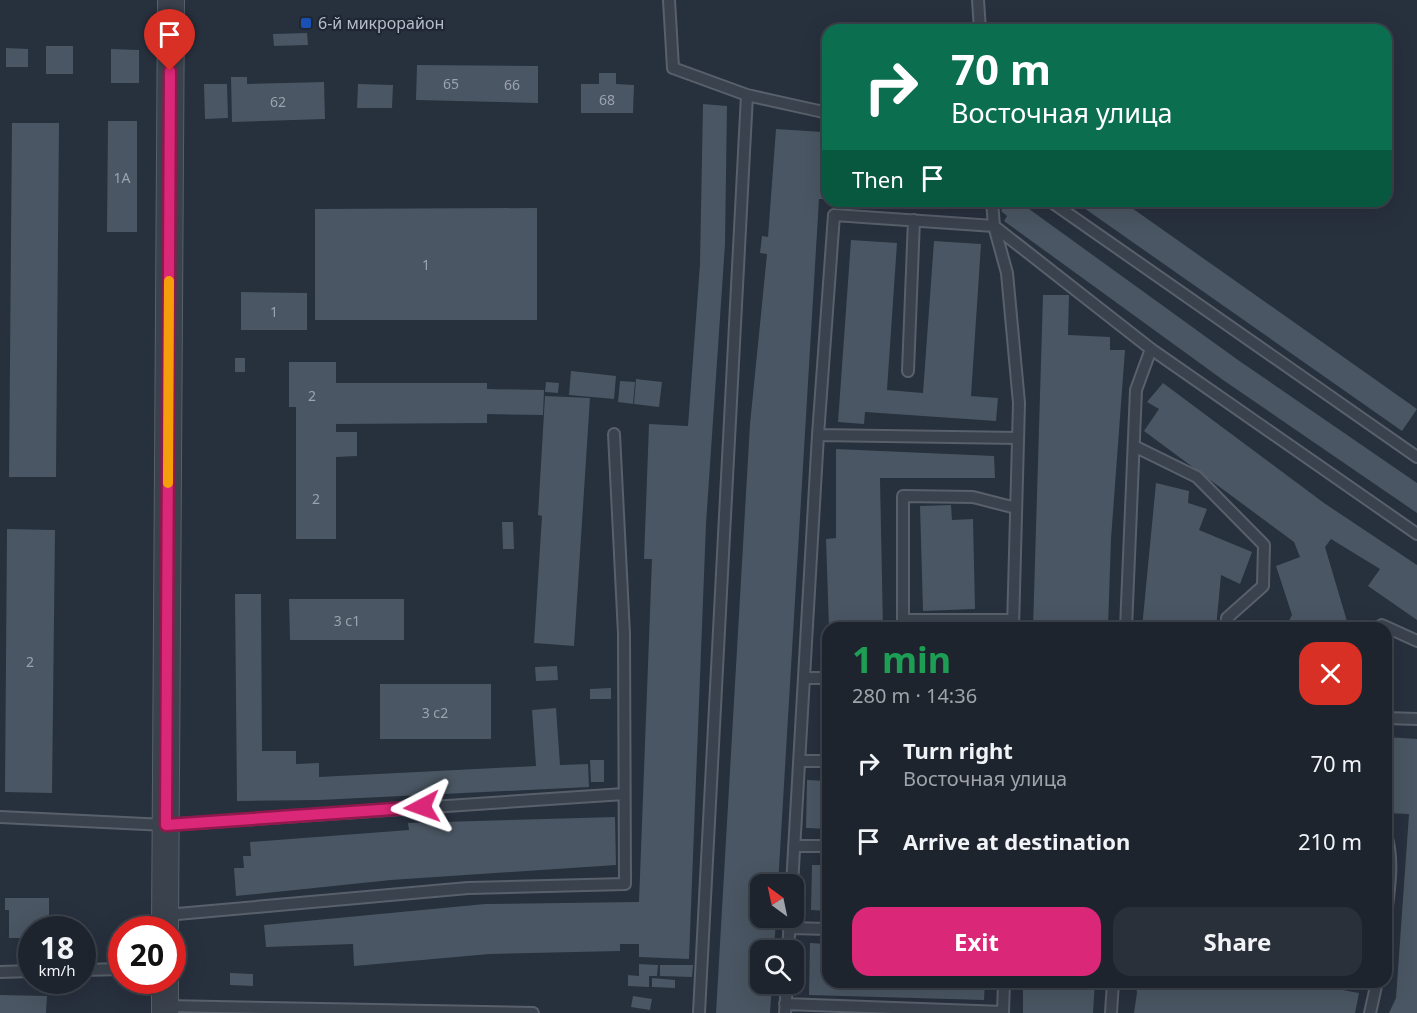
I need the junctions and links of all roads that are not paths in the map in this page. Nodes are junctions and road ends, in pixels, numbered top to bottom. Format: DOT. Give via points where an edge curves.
graph roads {
  1 [pos="171,0"];
  2 [pos="669,0"];
  3 [pos="978,0"];
  4 [pos="980,24"];
  5 [pos="747,95"];
  6 [pos="822,112"];
  7 [pos="992,207"];
  8 [pos="1059,207"];
  9 [pos="914,220"];
  10 [pos="994,226"];
  11 [pos="1151,349"];
  12 [pos="908,370"];
  13 [pos="614,434"];
  14 [pos="818,435"];
  15 [pos="1018,438"];
  16 [pos="1134,446"];
  17 [pos="1417,457"];
  18 [pos="1016,508"];
  19 [pos="1417,534"];
  20 [pos="958,622"];
  21 [pos="1013,622"];
  22 [pos="1126,622"];
  23 [pos="1227,622"];
  24 [pos="1392,630"];
  25 [pos="1417,641"];
  26 [pos="804,678"];
  27 [pos="822,678"];
  28 [pos="1392,718"];
  29 [pos="1417,719"];
  30 [pos="799,761"];
  31 [pos="822,761"];
  32 [pos="624,794"];
  33 [pos="0,817"];
  34 [pos="166,825"];
  35 [pos="794,846"];
  36 [pos="822,846"];
  37 [pos="793,874"];
  38 [pos="165,916"];
  39 [pos="186,921"];
  40 [pos="804,925"];
  41 [pos="822,927"];
  42 [pos="0,972"];
  43 [pos="18,972"];
  44 [pos="1004,988"];
  45 [pos="1113,988"];
  46 [pos="1376,988"];
  47 [pos="165,1000"];
  48 [pos="785,1008"];
  49 [pos="1003,1012"];
  50 [pos="533,1013"];
  51 [pos="699,1013"];
  52 [pos="1111,1013"];
  53 [pos="1370,1013"];
  1 -- 34 [label="street"];
  2 -- 5 [label="lane" via="673,68"];
  3 -- 4 [label="lane"];
  5 -- 6 [label="lane"];
  5 -- 51 [label="lane"];
  7 -- 10 [label="lane"];
  8 -- 17 [label="lane"];
  9 -- 10 [label="lane"];
  9 -- 12 [label="lane"];
  9 -- 14 [label="lane" via="834,215"];
  10 -- 11 [label="lane"];
  10 -- 15 [label="lane" via="1007,273 1019,403"];
  11 -- 16 [label="lane" via="1136,390"];
  11 -- 19 [label="lane"];
  13 -- 32 [label="lane" via="624,634"];
  14 -- 15 [label="lane"];
  14 -- 26 [label="lane"];
  15 -- 18 [label="lane"];
  16 -- 22 [label="lane"];
  16 -- 23 [label="lane" via="1197,477 1264,545 1263,586"];
  18 -- 20 [label="lane" via="973,497 903,495 903,620"];
  18 -- 21 [label="lane"];
  24 -- 25 [label="lane"];
  26 -- 27 [label="lane"];
  26 -- 30 [label="lane"];
  28 -- 29 [label="lane"];
  30 -- 31 [label="lane"];
  30 -- 35 [label="lane"];
  32 -- 34 [label="lane"];
  32 -- 39 [label="lane" via="625,884 468,888"];
  33 -- 34 [label="lane"];
  34 -- 38 [label="street"];
  35 -- 36 [label="lane"];
  35 -- 37 [label="lane"];
  40 -- 41 [label="lane"];
  42 -- 43 [label="lane"];
  44 -- 49 [label="lane"];
  45 -- 52 [label="lane"];
  46 -- 53 [label="lane"];
  47 -- 50 [label="lane"];
  48 -- 49 [label="lane"];
}
